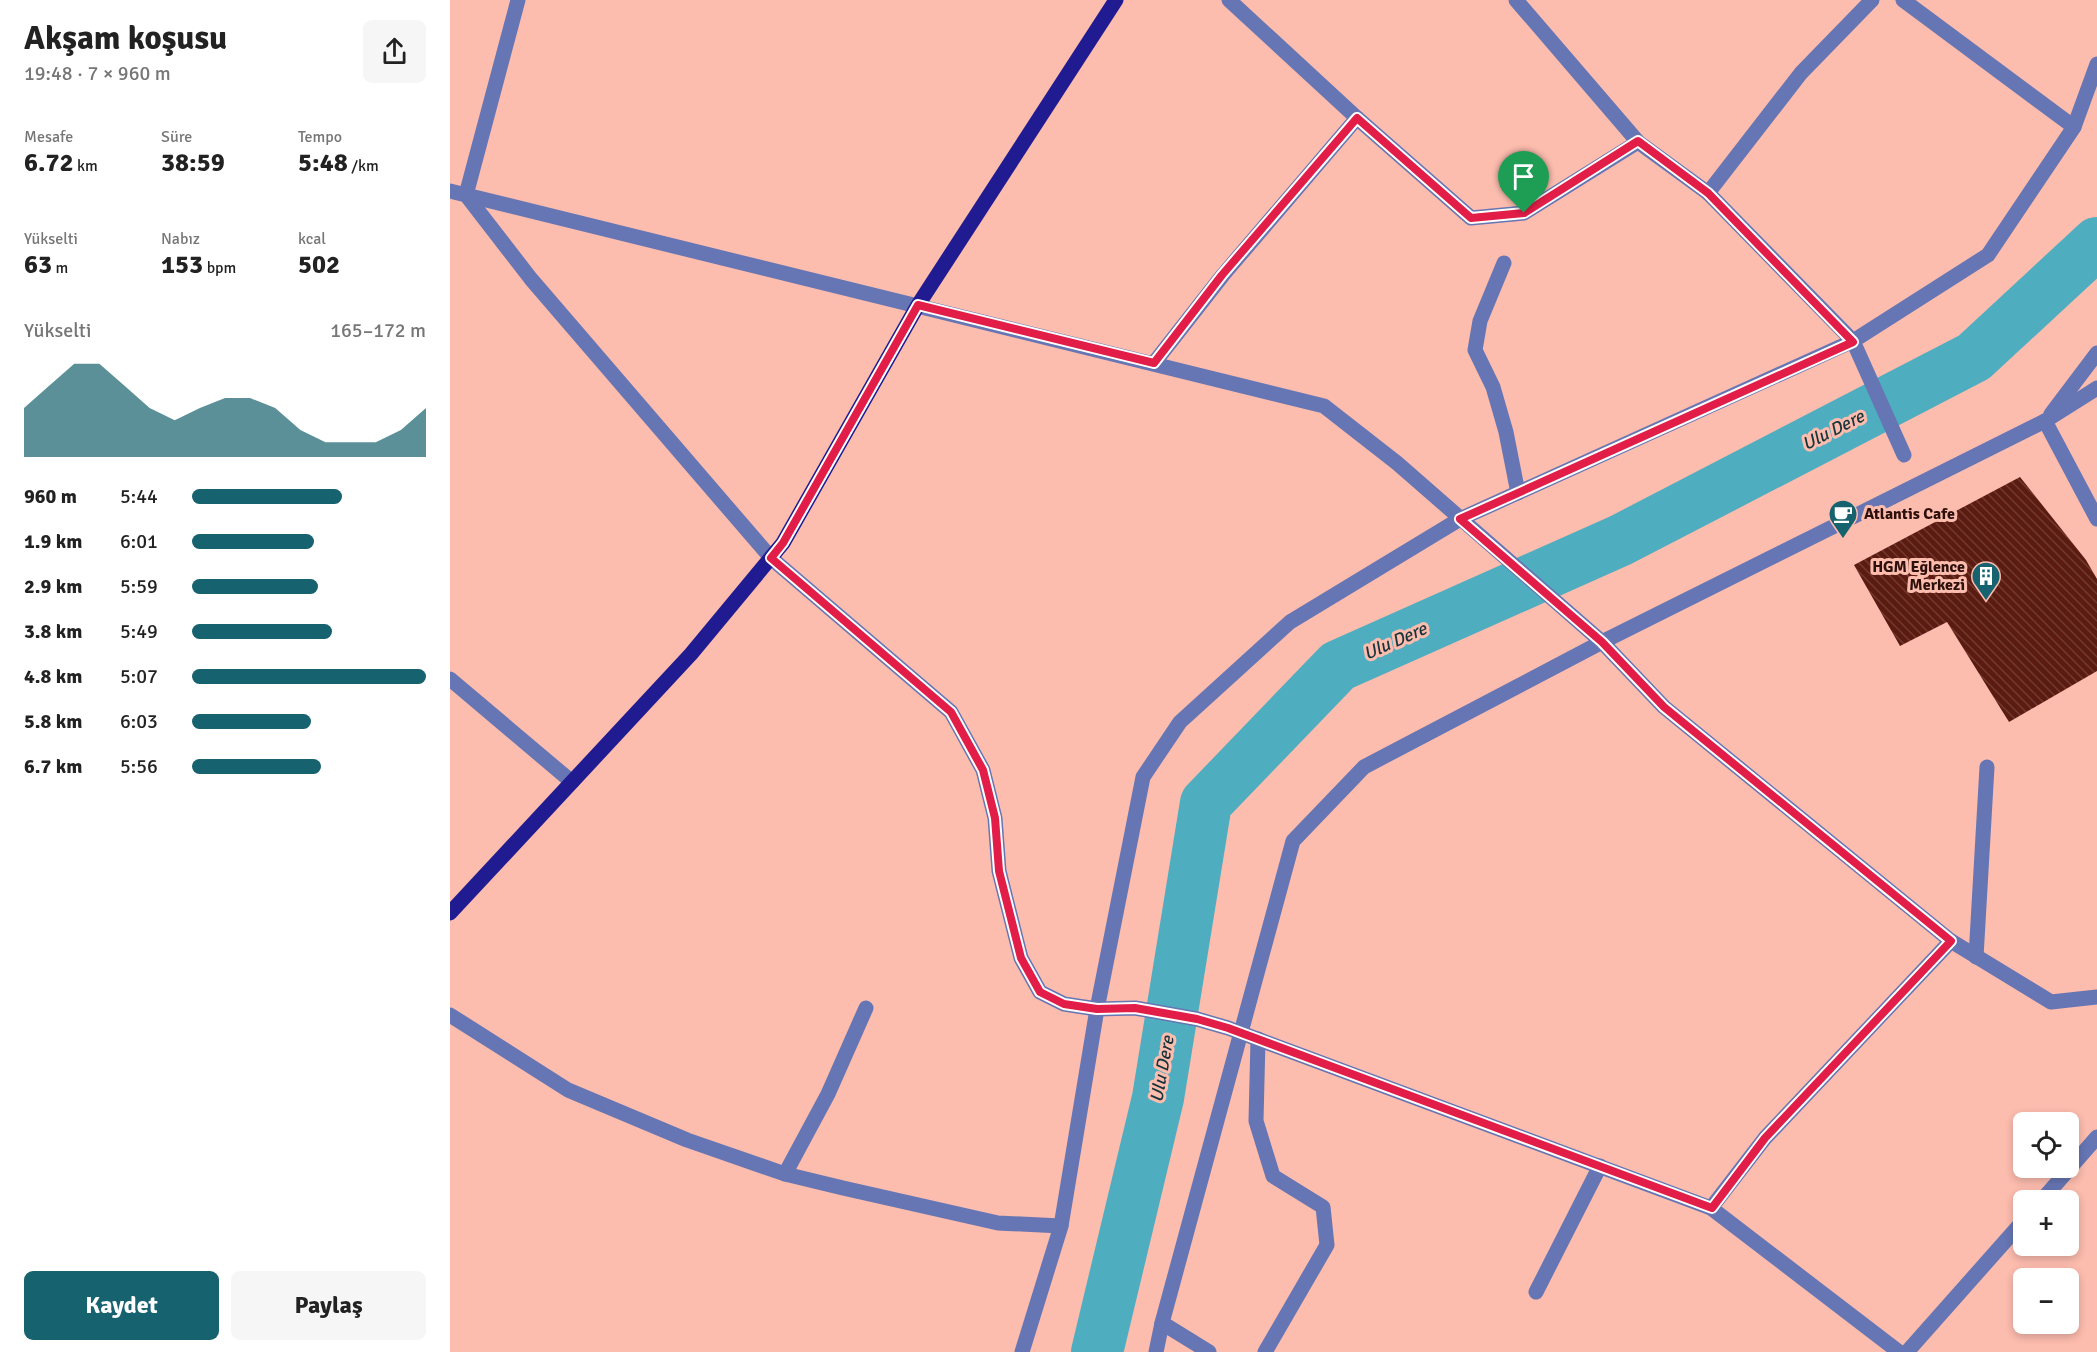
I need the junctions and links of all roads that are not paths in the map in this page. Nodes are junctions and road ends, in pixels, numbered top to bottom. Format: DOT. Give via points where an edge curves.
graph roads {
  1 [pos="518,0"];
  2 [pos="1116,0"];
  3 [pos="1229,0"];
  4 [pos="1516,0"];
  5 [pos="1872,0"];
  6 [pos="1903,0"];
  7 [pos="2097,64"];
  8 [pos="1357,118"];
  9 [pos="2074,126"];
  10 [pos="1638,141"];
  11 [pos="450,191"];
  12 [pos="1708,193"];
  13 [pos="465,195"];
  14 [pos="1504,263"];
  15 [pos="918,305"];
  16 [pos="1853,342"];
  17 [pos="2097,353"];
  18 [pos="1154,363"];
  19 [pos="2097,388"];
  20 [pos="2045,421"];
  21 [pos="1904,455"];
  22 [pos="1518,494"];
  23 [pos="1460,519"];
  24 [pos="2097,519"];
  25 [pos="771,558"];
  26 [pos="1602,642"];
  27 [pos="450,679"];
  28 [pos="1987,767"];
  29 [pos="572,782"];
  30 [pos="450,914"];
  31 [pos="1951,941"];
  32 [pos="1976,957"];
  33 [pos="2097,997"];
  34 [pos="866,1008"];
  35 [pos="1097,1009"];
  36 [pos="450,1015"];
  37 [pos="1240,1032"];
  38 [pos="1258,1039"];
  39 [pos="2097,1137"];
  40 [pos="1600,1166"];
  41 [pos="786,1174"];
  42 [pos="2051,1190"];
  43 [pos="1712,1208"];
  44 [pos="1061,1226"];
  45 [pos="2013,1232"];
  46 [pos="1536,1292"];
  47 [pos="1162,1323"];
  48 [pos="1022,1352"];
  49 [pos="1156,1352"];
  50 [pos="1209,1352"];
  51 [pos="1265,1352"];
  52 [pos="1899,1352"];
  53 [pos="1907,1352"];
  1 -- 13 [label="street"];
  2 -- 15 [label="main road"];
  3 -- 8 [label="street"];
  4 -- 10 [label="street"];
  5 -- 12 [label="street" via="1801,73"];
  6 -- 9 [label="street"];
  7 -- 9 [label="street"];
  8 -- 10 [label="street" via="1471,218 1524,213"];
  8 -- 18 [label="street" via="1222,275"];
  9 -- 16 [label="street" via="1988,255"];
  10 -- 12 [label="street"];
  11 -- 13 [label="street"];
  12 -- 16 [label="street"];
  13 -- 15 [label="street"];
  13 -- 25 [label="street" via="531,279"];
  14 -- 22 [label="street" via="1480,321 1475,350 1506,432"];
  15 -- 18 [label="street"];
  15 -- 25 [label="main road"];
  16 -- 21 [label="street"];
  16 -- 22 [label="street"];
  17 -- 20 [label="street"];
  18 -- 23 [label="street" via="1324,406"];
  19 -- 20 [label="street"];
  20 -- 24 [label="street"];
  20 -- 26 [label="street"];
  22 -- 23 [label="street"];
  23 -- 26 [label="street"];
  23 -- 35 [label="street" via="1290,622 1180,722 1143,777"];
  25 -- 29 [label="main road" via="691,654"];
  25 -- 35 [label="street" via="951,712 983,770 995,818 999,871 1021,958 1040,992 1064,1004"];
  26 -- 31 [label="street" via="1664,707"];
  26 -- 37 [label="street" via="1364,767 1293,841"];
  27 -- 29 [label="street"];
  28 -- 32 [label="street"];
  29 -- 30 [label="main road"];
  31 -- 32 [label="street"];
  31 -- 43 [label="street" via="1765,1138"];
  32 -- 33 [label="street" via="2051,1002"];
  34 -- 41 [label="street" via="828,1094"];
  35 -- 37 [label="street" via="1135,1008 1197,1019"];
  35 -- 44 [label="street"];
  36 -- 41 [label="street" via="568,1090 687,1140"];
  37 -- 38 [label="street"];
  37 -- 47 [label="street"];
  38 -- 40 [label="street"];
  38 -- 51 [label="street" via="1256,1121 1273,1176 1323,1207 1327,1245"];
  39 -- 42 [label="street"];
  40 -- 43 [label="street"];
  40 -- 46 [label="street"];
  41 -- 44 [label="street" via="998,1223"];
  43 -- 52 [label="street"];
  44 -- 48 [label="street"];
  45 -- 53 [label="street"];
  47 -- 49 [label="street"];
  47 -- 50 [label="street"];
}
